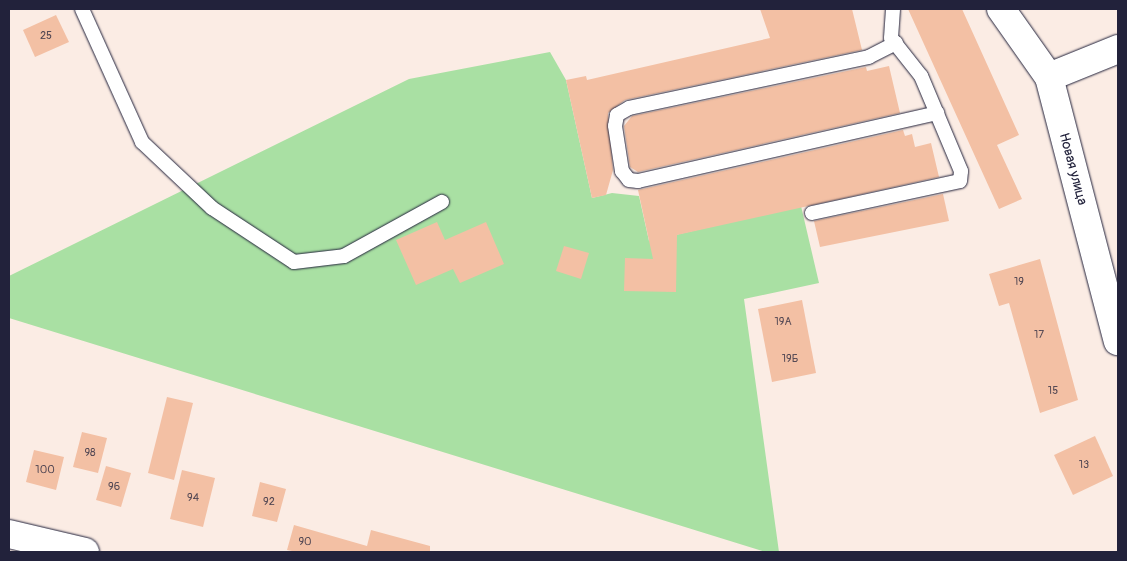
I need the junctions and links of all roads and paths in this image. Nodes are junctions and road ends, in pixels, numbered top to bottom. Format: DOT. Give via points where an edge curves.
graph roads {
  1 [pos="82,9"];
  2 [pos="893,9"];
  3 [pos="1001,9"];
  4 [pos="896,43"];
  5 [pos="1118,49"];
  6 [pos="1049,77"];
  7 [pos="936,113"];
  8 [pos="442,202"];
  9 [pos="812,213"];
  10 [pos="1118,341"];
  11 [pos="9,534"];
  12 [pos="85,552"];
  1 -- 8 [label="lane" via="142,142 212,208 294,262 344,256"];
  2 -- 4 [label="lane" via="889,20"];
  3 -- 6 [label="street, Новая улица"];
  4 -- 7 [label="lane" via="921,76"];
  4 -- 7 [label="lane" via="868,57 629,108 618,115 615,126 622,171 629,180 638,181"];
  5 -- 6 [label="street"];
  6 -- 10 [label="street, Новая улица"];
  7 -- 9 [label="lane" via="961,171 960,181"];
  11 -- 12 [label="street"];
}
